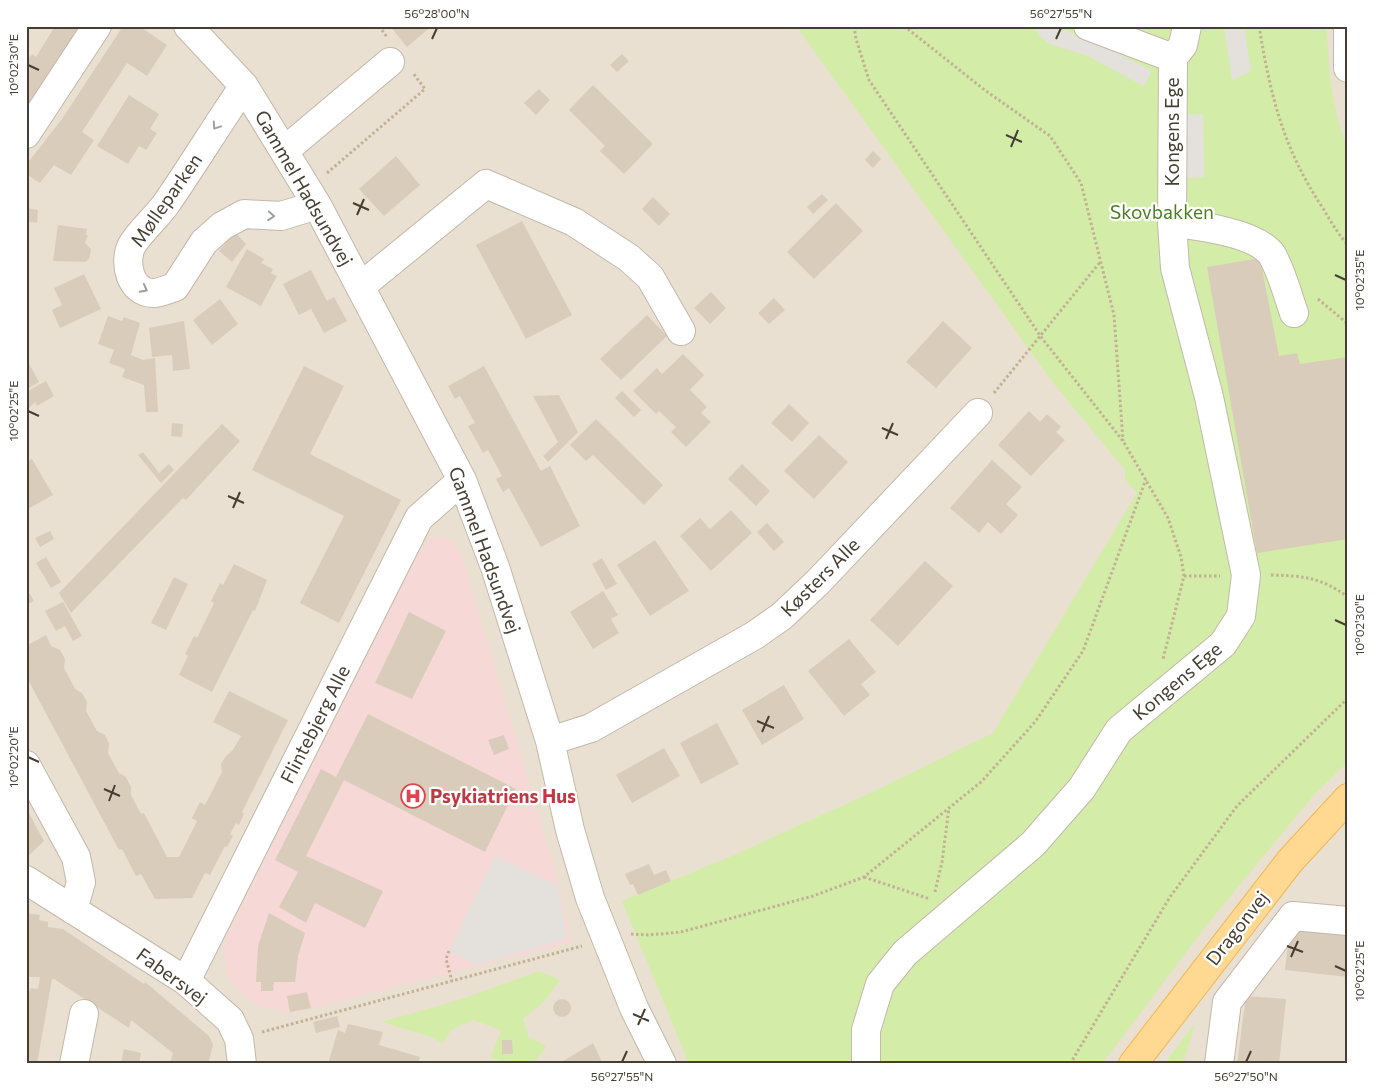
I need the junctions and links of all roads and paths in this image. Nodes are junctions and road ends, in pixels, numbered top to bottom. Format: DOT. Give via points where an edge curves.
graph roads {
  1 [pos="97,26"];
  2 [pos="188,26"];
  3 [pos="379,26"];
  4 [pos="854,26"];
  5 [pos="904,26"];
  6 [pos="1088,26"];
  7 [pos="1187,26"];
  8 [pos="1259,26"];
  9 [pos="1348,26"];
  10 [pos="396,56"];
  11 [pos="1173,58"];
  12 [pos="1348,68"];
  13 [pos="244,86"];
  14 [pos="26,134"];
  15 [pos="284,151"];
  16 [pos="312,196"];
  17 [pos="1172,223"];
  18 [pos="1348,245"];
  19 [pos="1101,261"];
  20 [pos="360,287"];
  21 [pos="1294,313"];
  22 [pos="681,331"];
  23 [pos="1041,337"];
  24 [pos="978,413"];
  25 [pos="1123,441"];
  26 [pos="1146,479"];
  27 [pos="462,480"];
  28 [pos="1246,575"];
  29 [pos="1184,576"];
  30 [pos="1348,597"];
  31 [pos="1348,698"];
  32 [pos="1149,705"];
  33 [pos="550,741"];
  34 [pos="26,765"];
  35 [pos="1348,798"];
  36 [pos="949,808"];
  37 [pos="864,877"];
  38 [pos="26,880"];
  39 [pos="73,910"];
  40 [pos="1348,921"];
  41 [pos="649,935"];
  42 [pos="605,940"];
  43 [pos="449,951"];
  44 [pos="186,981"];
  45 [pos="452,981"];
  46 [pos="84,1014"];
  47 [pos="241,1051"];
  48 [pos="74,1064"];
  49 [pos="662,1064"];
  50 [pos="866,1064"];
  51 [pos="1070,1064"];
  52 [pos="1133,1064"];
  53 [pos="1219,1064"];
  1 -- 14 [label="street"];
  2 -- 13 [label="street, Gammel Hadsundvej"];
  3 -- 10 [label="path"];
  4 -- 23 [label="path" via="869,80"];
  5 -- 19 [label="path" via="986,91 1050,136 1081,183"];
  6 -- 11 [label="street, Kongens Ege"];
  7 -- 11 [label="street, Kongens Ege" via="1183,45"];
  8 -- 18 [label="path" via="1269,86 1284,136 1311,191"];
  9 -- 12 [label="street"];
  10 -- 15 [label="street"];
  10 -- 16 [label="path" via="425,89 333,169"];
  11 -- 17 [label="street, Kongens Ege"];
  13 -- 15 [label="street, Gammel Hadsundvej"];
  13 -- 16 [label="street, Mølleparken, one-way" via="158,216 132,246 128,260 130,276 139,288 152,293 175,287 204,242 222,226 244,214 282,216"];
  15 -- 16 [label="street, Gammel Hadsundvej"];
  16 -- 20 [label="street, Gammel Hadsundvej"];
  17 -- 21 [label="street" via="1210,227 1258,244 1272,255"];
  17 -- 28 [label="street, Kongens Ege" via="1175,268 1209,397"];
  19 -- 23 [label="path"];
  19 -- 25 [label="path" via="1114,315"];
  20 -- 22 [label="street" via="486,184 574,222 629,258 650,277"];
  20 -- 27 [label="street, Gammel Hadsundvej"];
  23 -- 24 [label="path"];
  23 -- 25 [label="path"];
  24 -- 33 [label="street, Køsters Alle" via="782,616 755,635 591,728"];
  25 -- 26 [label="path"];
  26 -- 29 [label="path" via="1168,518"];
  26 -- 36 [label="path" via="1083,651 1035,722 981,782"];
  27 -- 33 [label="street, Gammel Hadsundvej" via="495,567"];
  27 -- 44 [label="street, Flintebjerg Alle" via="419,518"];
  28 -- 29 [label="path"];
  28 -- 30 [label="path" via="1306,576 1331,585"];
  28 -- 32 [label="street, Kongens Ege" via="1241,616 1224,644"];
  29 -- 32 [label="path"];
  31 -- 51 [label="path" via="1237,806 1170,897"];
  32 -- 50 [label="street, Kongens Ege" via="1119,730 1082,788 1033,844 905,953 880,984 866,1030"];
  33 -- 42 [label="street, Gammel Hadsundvej" via="570,830"];
  34 -- 39 [label="street" via="76,857 81,882"];
  35 -- 52 [label="main road, Dragonvej" via="1290,862"];
  36 -- 37 [label="path"];
  36 -- 37 [label="path" via="933,900"];
  37 -- 41 [label="path" via="813,896 690,930"];
  38 -- 39 [label="street, Fabersvej"];
  39 -- 44 [label="street, Fabersvej"];
  40 -- 53 [label="street" via="1293,916 1227,1002"];
  42 -- 45 [label="path"];
  42 -- 49 [label="street, Gammel Hadsundvej"];
  43 -- 45 [label="path" via="446,959"];
  44 -- 47 [label="street, Fabersvej" via="230,1020"];
  45 -- 47 [label="path"];
  46 -- 48 [label="street"];
}
